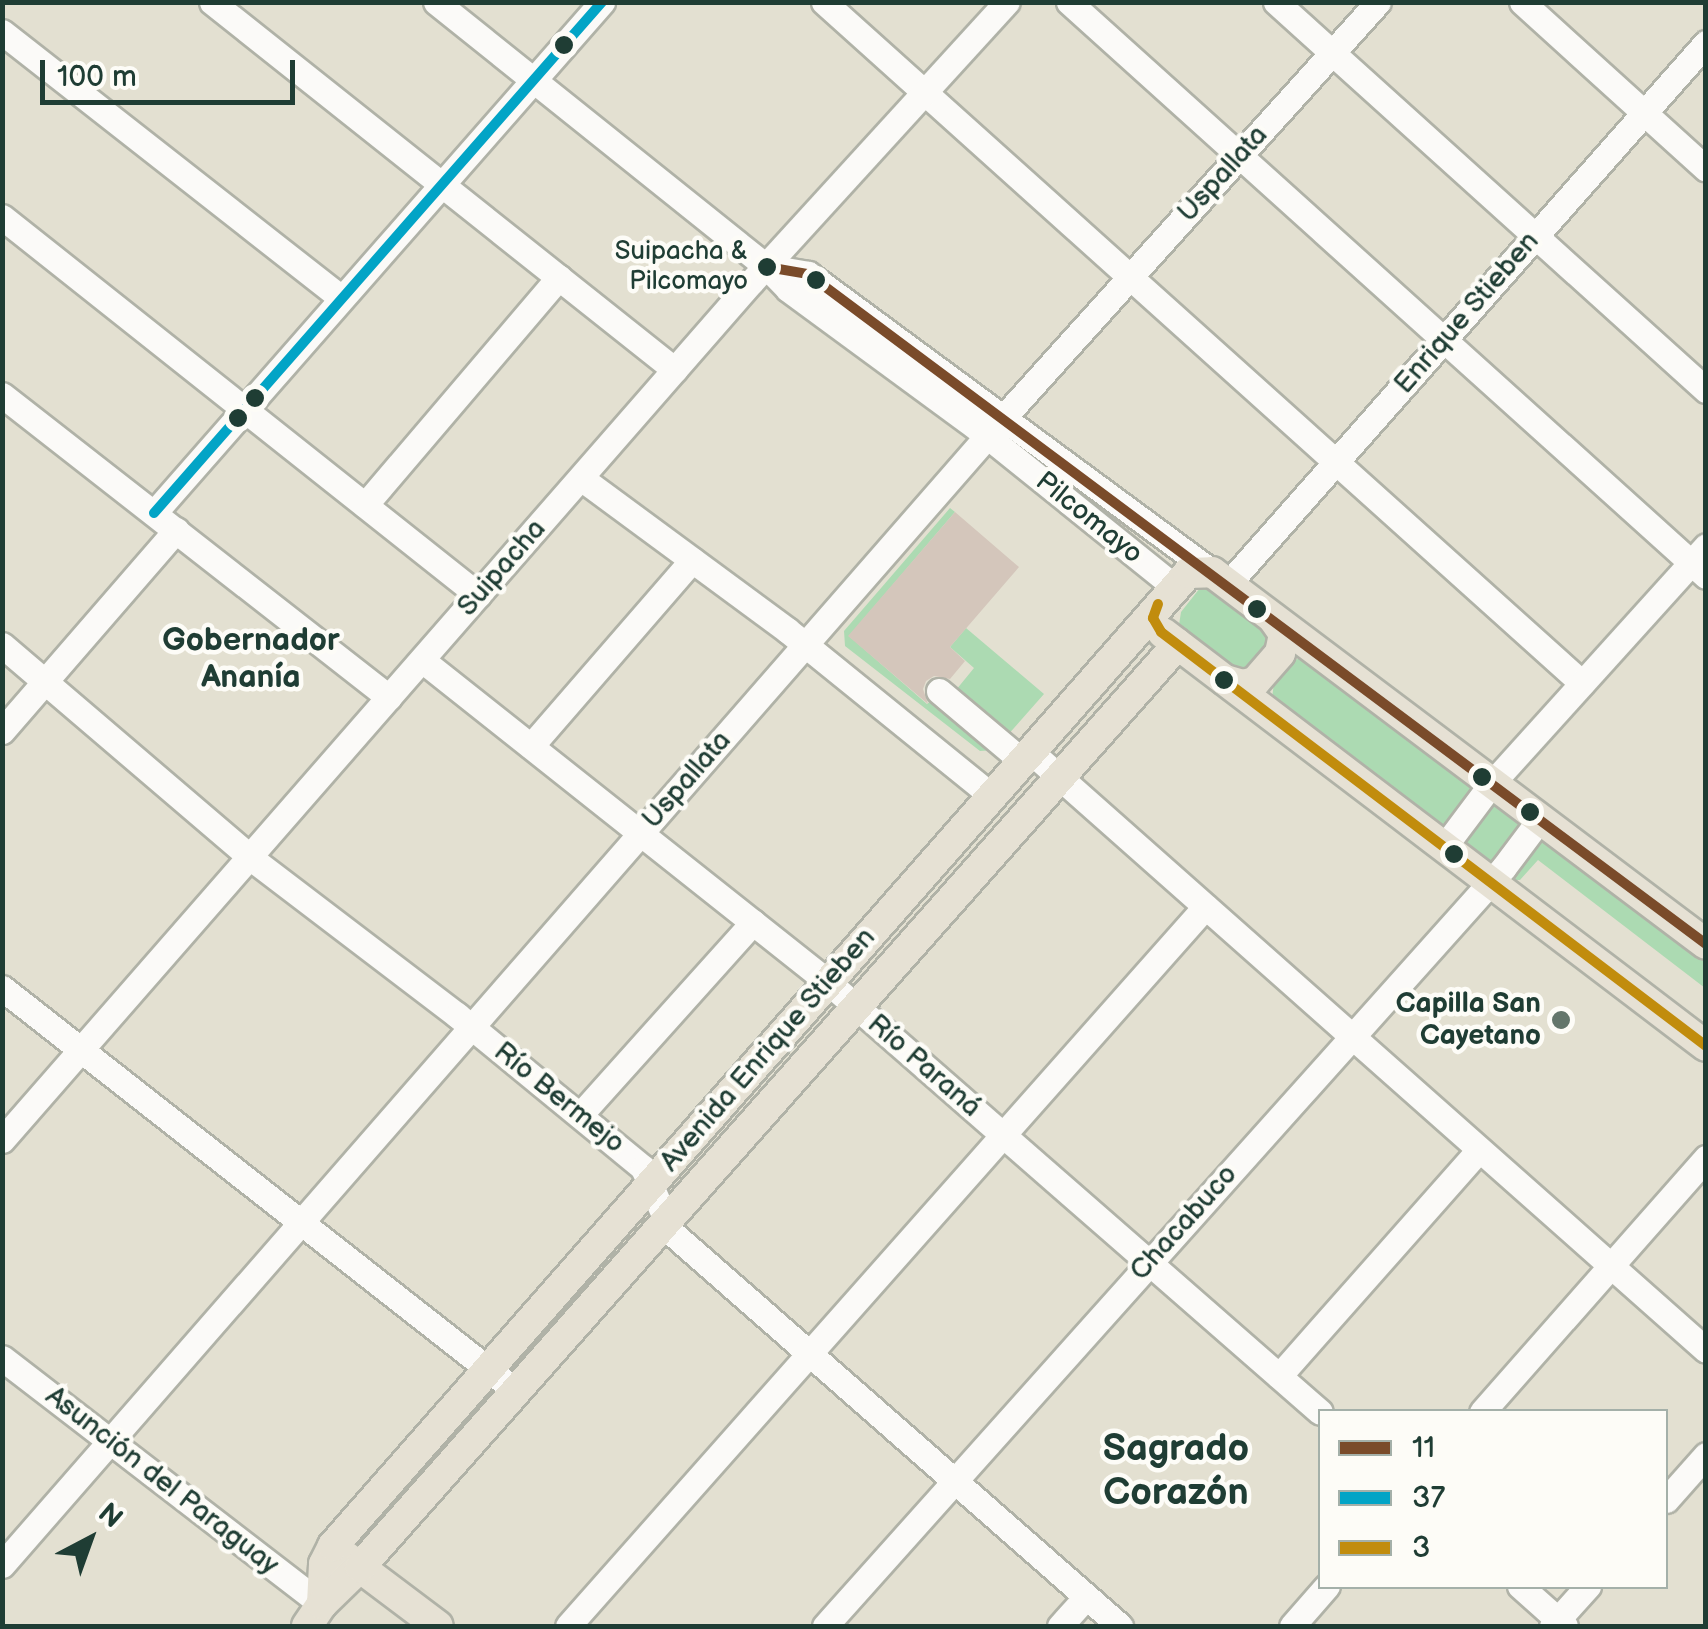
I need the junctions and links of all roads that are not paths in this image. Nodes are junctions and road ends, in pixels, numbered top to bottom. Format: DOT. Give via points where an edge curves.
graph roads {
  1 [pos="212,2"];
  2 [pos="436,2"];
  3 [pos="602,2"];
  4 [pos="824,2"];
  5 [pos="1008,2"];
  6 [pos="1069,2"];
  7 [pos="1276,2"];
  8 [pos="1378,2"];
  9 [pos="1522,2"];
  10 [pos="2,32"];
  11 [pos="1706,43"];
  12 [pos="1332,53"];
  13 [pos="532,80"];
  14 [pos="926,94"];
  15 [pos="1644,113"];
  16 [pos="1240,156"];
  17 [pos="1706,168"];
  18 [pos="440,184"];
  19 [pos="2,218"];
  20 [pos="1535,236"];
  21 [pos="767,267"];
  22 [pos="559,277"];
  23 [pos="1130,277"];
  24 [pos="341,298"];
  25 [pos="1443,340"];
  26 [pos="675,370"];
  27 [pos="1706,390"];
  28 [pos="2,394"];
  29 [pos="244,409"];
  30 [pos="995,427"];
  31 [pos="1336,462"];
  32 [pos="581,478"];
  33 [pos="364,505"];
  34 [pos="154,512"];
  35 [pos="176,530"];
  36 [pos="692,560"];
  37 [pos="1700,562"];
  38 [pos="1220,578"];
  39 [pos="478,595"];
  40 [pos="1166,595"];
  41 [pos="1272,618"];
  42 [pos="806,644"];
  43 [pos="1178,644"];
  44 [pos="2,645"];
  45 [pos="422,660"];
  46 [pos="1225,680"];
  47 [pos="45,681"];
  48 [pos="1582,683"];
  49 [pos="939,691"];
  50 [pos="389,697"];
  51 [pos="2,731"];
  52 [pos="531,746"];
  53 [pos="1017,751"];
  54 [pos="1060,778"];
  55 [pos="1492,783"];
  56 [pos="991,795"];
  57 [pos="1540,819"];
  58 [pos="641,833"];
  59 [pos="1444,847"];
  60 [pos="250,856"];
  61 [pos="1488,881"];
  62 [pos="1205,907"];
  63 [pos="753,922"];
  64 [pos="1706,944"];
  65 [pos="828,982"];
  66 [pos="2,988"];
  67 [pos="856,1007"];
  68 [pos="472,1027"];
  69 [pos="1350,1036"];
  70 [pos="1706,1046"];
  71 [pos="81,1050"];
  72 [pos="580,1116"];
  73 [pos="1003,1135"];
  74 [pos="2,1140"];
  75 [pos="1478,1151"];
  76 [pos="1706,1158"];
  77 [pos="652,1182"];
  78 [pos="301,1222"];
  79 [pos="665,1223"];
  80 [pos="1149,1262"];
  81 [pos="1610,1266"];
  82 [pos="1706,1350"];
  83 [pos="810,1354"];
  84 [pos="2,1358"];
  85 [pos="488,1369"];
  86 [pos="1279,1376"];
  87 [pos="516,1391"];
  88 [pos="1485,1409"];
  89 [pos="1318,1410"];
  90 [pos="110,1441"];
  91 [pos="1706,1455"];
  92 [pos="954,1481"];
  93 [pos="1668,1498"];
  94 [pos="333,1546"];
  95 [pos="2,1565"];
  96 [pos="360,1567"];
  97 [pos="1324,1589"];
  98 [pos="1523,1589"];
  99 [pos="1586,1589"];
  100 [pos="1086,1596"];
  101 [pos="314,1615"];
  102 [pos="1558,1624"];
  103 [pos="438,1626"];
  104 [pos="568,1626"];
  105 [pos="825,1626"];
  106 [pos="1060,1626"];
  107 [pos="1120,1626"];
  108 [pos="1292,1626"];
  1 -- 18 [label="street"];
  2 -- 13 [label="street, Pilcomayo"];
  3 -- 13 [label="street"];
  4 -- 14 [label="street"];
  5 -- 14 [label="street, Suipacha"];
  6 -- 16 [label="street"];
  7 -- 12 [label="street"];
  8 -- 12 [label="street, Uspallata"];
  9 -- 15 [label="street"];
  10 -- 24 [label="street"];
  11 -- 15 [label="street, Enrique Stieben"];
  12 -- 16 [label="street, Uspallata"];
  12 -- 20 [label="street"];
  13 -- 18 [label="street"];
  13 -- 21 [label="street, Pilcomayo"];
  14 -- 21 [label="street, Suipacha"];
  14 -- 23 [label="street"];
  15 -- 17 [label="street"];
  15 -- 20 [label="street, Enrique Stieben"];
  16 -- 23 [label="street, Uspallata"];
  16 -- 25 [label="street"];
  18 -- 22 [label="street"];
  18 -- 24 [label="street"];
  19 -- 29 [label="street"];
  20 -- 25 [label="street, Enrique Stieben"];
  20 -- 27 [label="street"];
  21 -- 26 [label="street, Suipacha"];
  21 -- 30 [label="street, Pilcomayo" via="808,274"];
  22 -- 26 [label="street"];
  22 -- 33 [label="street"];
  23 -- 30 [label="street, Uspallata"];
  23 -- 31 [label="street"];
  24 -- 29 [label="street"];
  25 -- 31 [label="street, Enrique Stieben"];
  25 -- 37 [label="street"];
  26 -- 32 [label="street, Suipacha"];
  28 -- 34 [label="street"];
  29 -- 33 [label="street"];
  29 -- 34 [label="street"];
  30 -- 38 [label="street, Pilcomayo"];
  30 -- 40 [label="street, Pilcomayo"];
  30 -- 42 [label="street, Uspallata"];
  31 -- 38 [label="street, Enrique Stieben"];
  31 -- 48 [label="street"];
  32 -- 36 [label="street"];
  32 -- 39 [label="street, Suipacha"];
  33 -- 39 [label="street"];
  34 -- 35 [label="street"];
  35 -- 47 [label="street"];
  35 -- 50 [label="street"];
  36 -- 42 [label="street"];
  36 -- 52 [label="street"];
  37 -- 48 [label="street"];
  38 -- 40 [label="main road, Avenida Enrique Stieben" via="1188,573"];
  38 -- 41 [label="main road"];
  39 -- 45 [label="street, Suipacha"];
  40 -- 43 [label="main road" via="1154,622"];
  40 -- 53 [label="main road, Avenida Enrique Stieben"];
  41 -- 46 [label="main road" via="1284,634 1280,652 1256,682"];
  41 -- 55 [label="main road"];
  42 -- 56 [label="street"];
  42 -- 58 [label="street, Uspallata"];
  43 -- 46 [label="main road"];
  43 -- 54 [label="main road, Avenida Enrique Stieben"];
  44 -- 47 [label="street, Río Bermejo"];
  45 -- 50 [label="street, Suipacha"];
  45 -- 52 [label="street, Río Paraná"];
  46 -- 59 [label="main road"];
  47 -- 51 [label="street"];
  47 -- 60 [label="street, Río Bermejo"];
  48 -- 55 [label="street"];
  49 -- 53 [label="street"];
  50 -- 60 [label="street, Suipacha"];
  52 -- 58 [label="street, Río Paraná"];
  53 -- 54 [label="street"];
  53 -- 56 [label="main road, Avenida Enrique Stieben"];
  54 -- 62 [label="street"];
  54 -- 67 [label="main road, Avenida Enrique Stieben"];
  55 -- 57 [label="main road"];
  55 -- 59 [label="street"];
  56 -- 65 [label="main road, Avenida Enrique Stieben"];
  57 -- 61 [label="street, Chacabuco"];
  57 -- 64 [label="main road"];
  58 -- 63 [label="street, Río Paraná"];
  58 -- 68 [label="street, Uspallata"];
  59 -- 61 [label="main road"];
  60 -- 68 [label="street, Río Bermejo"];
  60 -- 71 [label="street, Suipacha"];
  61 -- 69 [label="street, Chacabuco"];
  61 -- 70 [label="main road"];
  62 -- 69 [label="street"];
  62 -- 73 [label="street"];
  63 -- 65 [label="street, Río Paraná"];
  63 -- 72 [label="street"];
  65 -- 67 [label="street, Río Paraná"];
  65 -- 77 [label="main road, Avenida Enrique Stieben"];
  66 -- 71 [label="street"];
  67 -- 73 [label="street, Río Paraná"];
  67 -- 79 [label="main road, Avenida Enrique Stieben"];
  68 -- 72 [label="street, Río Bermejo"];
  68 -- 78 [label="street, Uspallata"];
  69 -- 75 [label="street"];
  69 -- 80 [label="street, Chacabuco"];
  71 -- 74 [label="street, Suipacha"];
  71 -- 78 [label="street"];
  72 -- 77 [label="street, Río Bermejo"];
  73 -- 80 [label="street, Río Paraná"];
  73 -- 83 [label="street"];
  75 -- 81 [label="street"];
  75 -- 86 [label="street"];
  76 -- 81 [label="street"];
  77 -- 79 [label="street, Río Bermejo"];
  77 -- 85 [label="main road, Avenida Enrique Stieben"];
  78 -- 85 [label="street"];
  78 -- 90 [label="street, Uspallata"];
  79 -- 83 [label="street"];
  79 -- 87 [label="main road, Avenida Enrique Stieben"];
  80 -- 86 [label="street, Río Paraná"];
  80 -- 92 [label="street, Chacabuco"];
  81 -- 82 [label="street"];
  81 -- 88 [label="street"];
  83 -- 92 [label="street"];
  83 -- 104 [label="street"];
  84 -- 90 [label="street, Asunción del Paraguay"];
  85 -- 87 [label="street"];
  85 -- 94 [label="main road, Avenida Enrique Stieben"];
  86 -- 89 [label="street, Río Paraná"];
  87 -- 96 [label="main road, Avenida Enrique Stieben"];
  90 -- 95 [label="street, Uspallata"];
  90 -- 101 [label="street, Asunción del Paraguay"];
  91 -- 93 [label="street"];
  92 -- 100 [label="street"];
  92 -- 105 [label="street, Chacabuco"];
  94 -- 96 [label="main road"];
  94 -- 101 [label="main road"];
  96 -- 101 [label="main road, Avenida Enrique Stieben"];
  96 -- 103 [label="main road"];
  97 -- 108 [label="street"];
  98 -- 102 [label="street"];
  99 -- 102 [label="street"];
  100 -- 106 [label="street"];
  100 -- 107 [label="street"];
}
